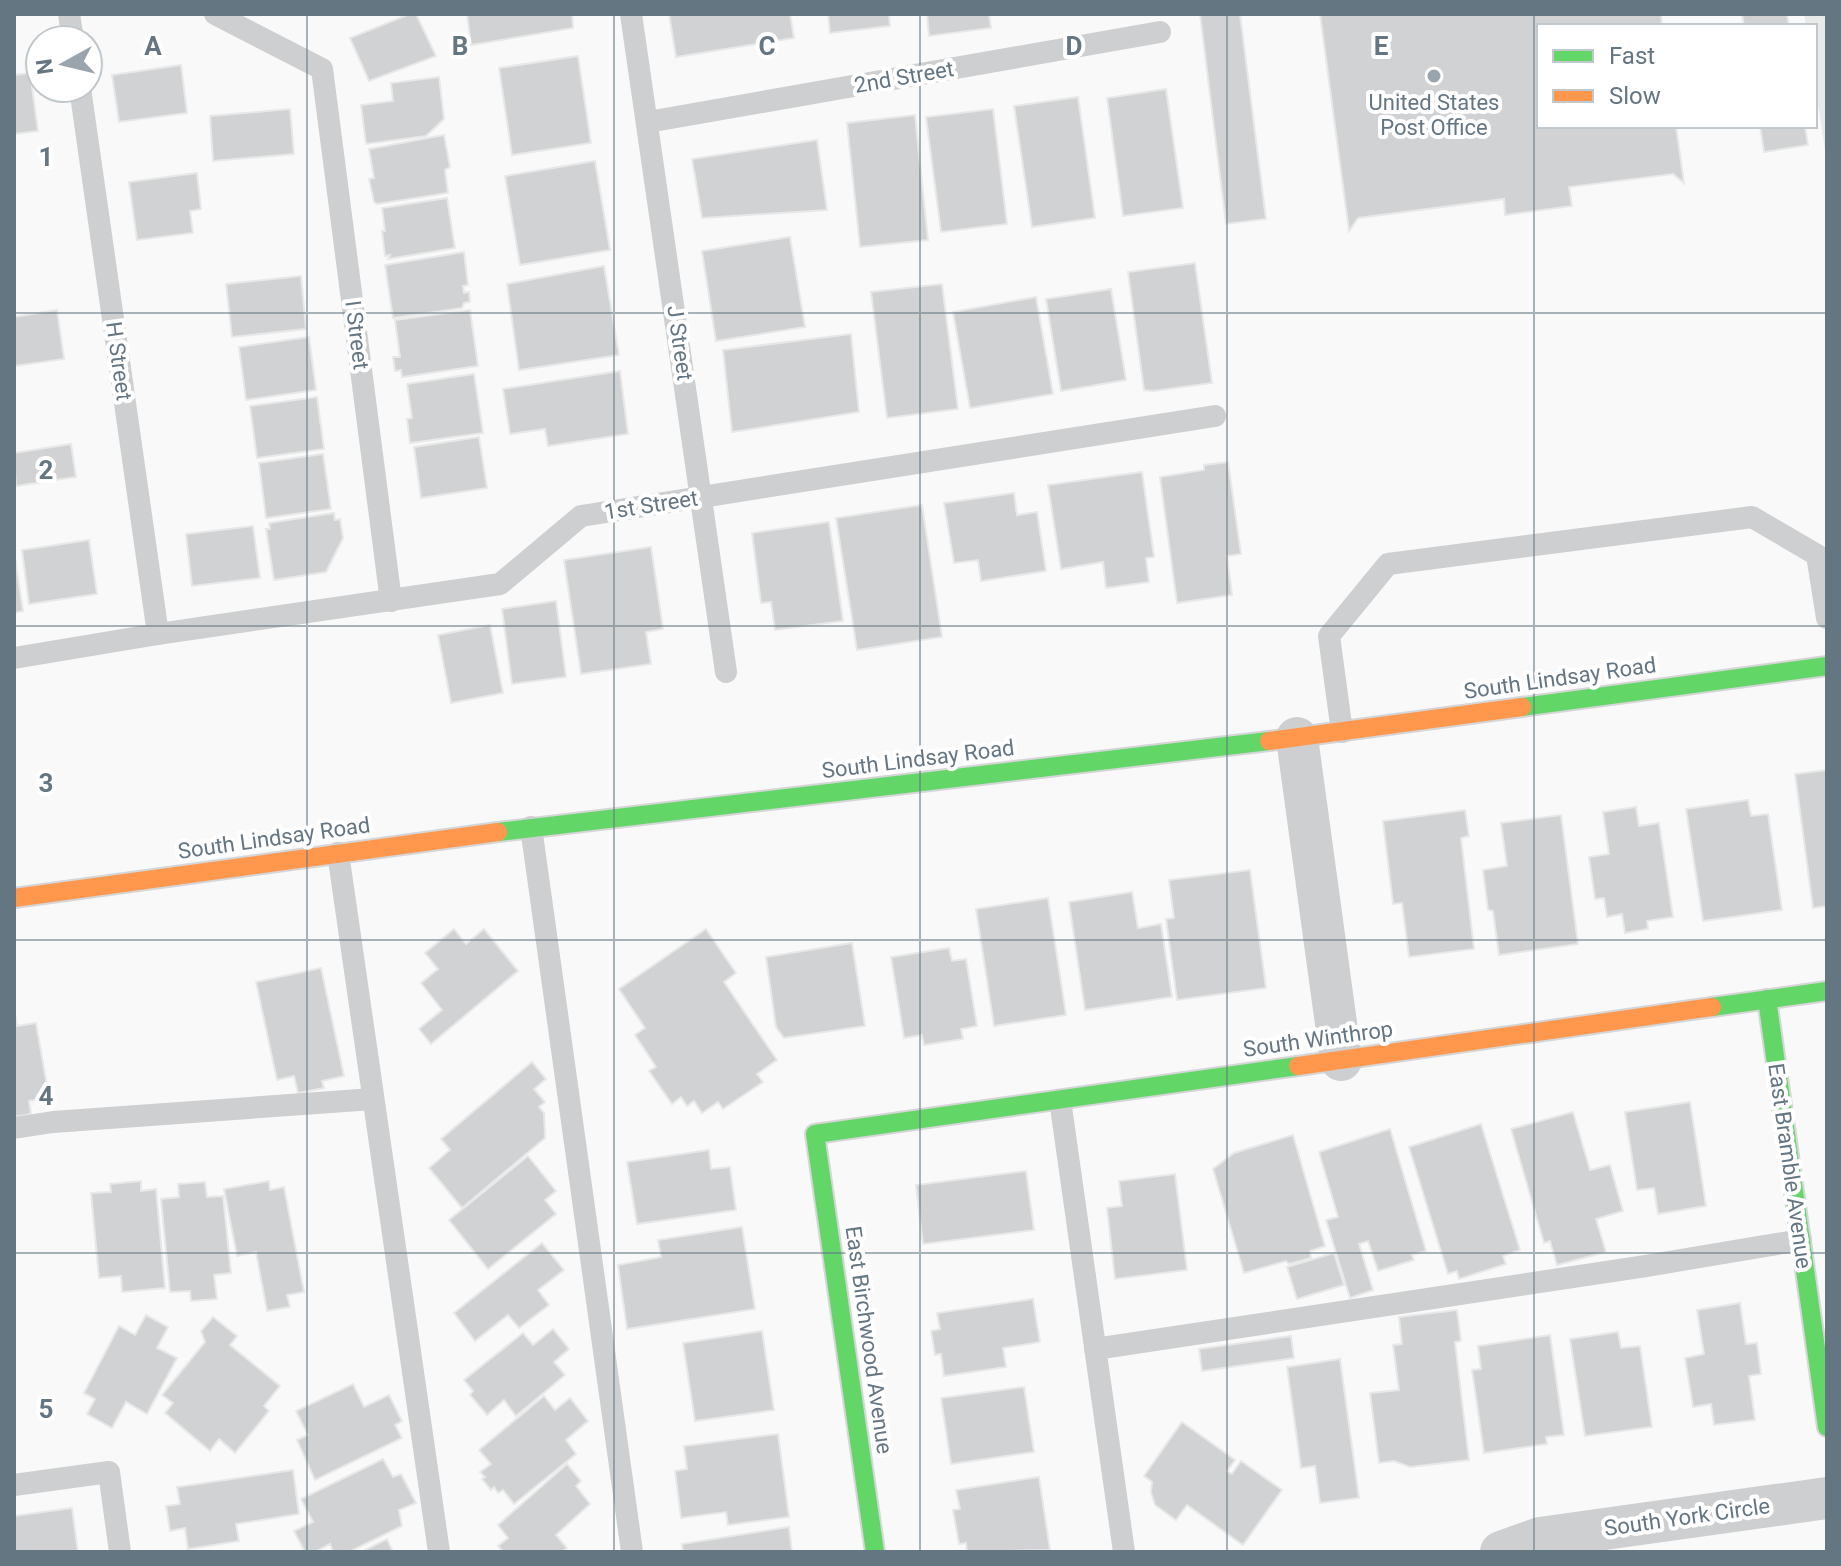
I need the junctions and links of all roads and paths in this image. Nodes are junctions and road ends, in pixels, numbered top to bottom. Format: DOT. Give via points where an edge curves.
graph roads {
  1 [pos="215,14"];
  2 [pos="631,14"];
  3 [pos="1160,32"];
  4 [pos="82,104"];
  5 [pos="648,122"];
  6 [pos="1215,416"];
  7 [pos="702,498"];
  8 [pos="391,601"];
  9 [pos="1827,618"];
  10 [pos="158,634"];
  11 [pos="14,658"];
  12 [pos="1827,666"];
  13 [pos="726,672"];
  14 [pos="1342,732"];
  15 [pos="1297,738"];
  16 [pos="531,827"];
  17 [pos="338,853"];
  18 [pos="14,898"];
  19 [pos="1827,991"];
  20 [pos="1767,999"];
  21 [pos="1341,1060"];
  22 [pos="373,1099"];
  23 [pos="1060,1100"];
  24 [pos="14,1128"];
  25 [pos="815,1134"];
  26 [pos="1801,1240"];
  27 [pos="1095,1349"];
  28 [pos="1827,1427"];
  29 [pos="14,1485"];
  30 [pos="1827,1498"];
  31 [pos="1598,1541"];
  32 [pos="120,1552"];
  33 [pos="439,1552"];
  34 [pos="632,1552"];
  35 [pos="875,1552"];
  36 [pos="1124,1552"];
  37 [pos="1501,1552"];
  1 -- 8 [label="lane, I Street" via="322,69"];
  2 -- 5 [label="lane, J Street"];
  3 -- 5 [label="lane, 2nd Street"];
  4 -- 10 [label="lane, H Street"];
  5 -- 7 [label="lane, J Street"];
  6 -- 7 [label="lane, 1st Street"];
  7 -- 8 [label="lane, 1st Street" via="581,516 500,584"];
  7 -- 13 [label="lane, J Street"];
  8 -- 10 [label="lane, 1st Street"];
  9 -- 14 [label="lane" via="1817,555 1752,517 1388,564 1329,636"];
  10 -- 11 [label="lane, 1st Street"];
  12 -- 14 [label="street, South Lindsay Road"];
  14 -- 15 [label="street, South Lindsay Road"];
  15 -- 16 [label="street, South Lindsay Road"];
  15 -- 21 [label="street"];
  16 -- 17 [label="street, South Lindsay Road"];
  16 -- 34 [label="lane"];
  17 -- 18 [label="street, South Lindsay Road"];
  17 -- 22 [label="lane"];
  19 -- 20 [label="street, South Winthrop"];
  20 -- 21 [label="street, South Winthrop"];
  20 -- 26 [label="street, East Bramble Avenue"];
  21 -- 23 [label="street, South Winthrop"];
  22 -- 24 [label="lane"];
  22 -- 33 [label="lane"];
  23 -- 25 [label="street, South Winthrop"];
  23 -- 27 [label="lane"];
  25 -- 35 [label="street, East Birchwood Avenue"];
  26 -- 27 [label="lane"];
  26 -- 28 [label="street, East Bramble Avenue"];
  27 -- 36 [label="lane"];
  29 -- 32 [label="lane" via="109,1472"];
  30 -- 31 [label="street, South York Circle"];
  31 -- 37 [label="street, South York Circle" via="1540,1538"];
}
